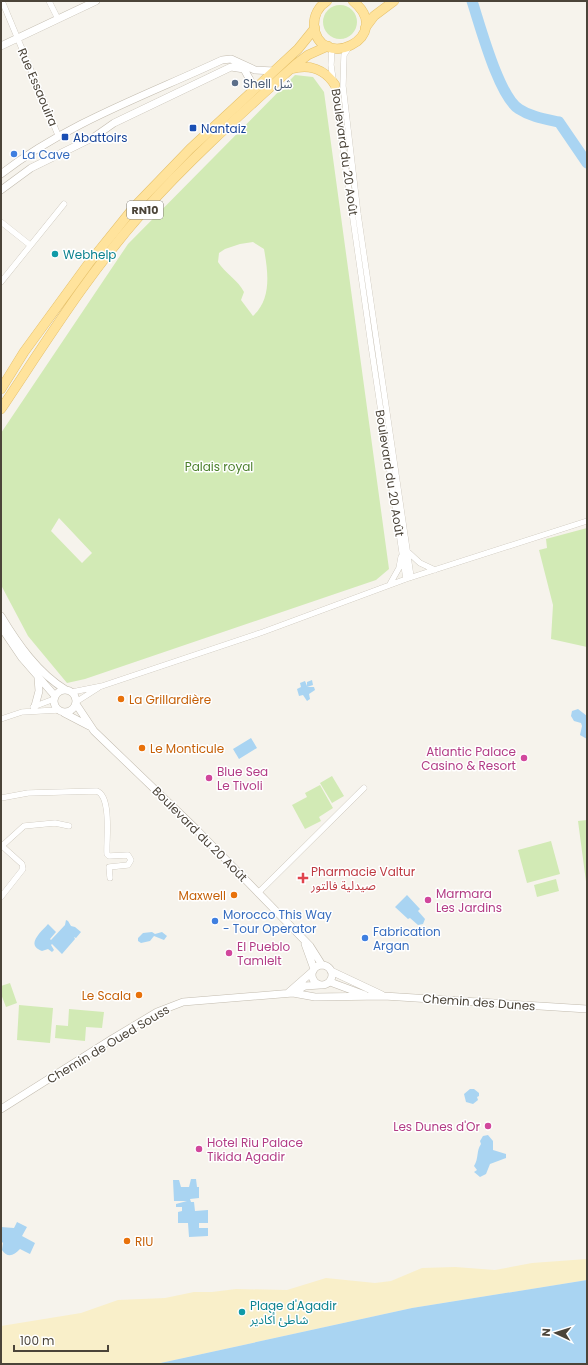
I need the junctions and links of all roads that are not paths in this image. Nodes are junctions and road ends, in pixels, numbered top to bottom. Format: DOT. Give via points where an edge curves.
graph roads {
  1 [pos="2,1"];
  2 [pos="49,1"];
  3 [pos="96,1"];
  4 [pos="353,1"];
  5 [pos="394,1"];
  6 [pos="324,2"];
  7 [pos="58,19"];
  8 [pos="315,28"];
  9 [pos="365,28"];
  10 [pos="18,38"];
  11 [pos="1,46"];
  12 [pos="330,47"];
  13 [pos="349,47"];
  14 [pos="290,69"];
  15 [pos="274,71"];
  16 [pos="335,85"];
  17 [pos="255,89"];
  18 [pos="58,135"];
  19 [pos="1,174"];
  20 [pos="1,190"];
  21 [pos="64,204"];
  22 [pos="135,206"];
  23 [pos="142,213"];
  24 [pos="1,222"];
  25 [pos="30,246"];
  26 [pos="1,282"];
  27 [pos="1,389"];
  28 [pos="1,410"];
  29 [pos="587,521"];
  30 [pos="404,551"];
  31 [pos="436,570"];
  32 [pos="408,578"];
  33 [pos="390,584"];
  34 [pos="1,616"];
  35 [pos="1,627"];
  36 [pos="37,676"];
  37 [pos="102,686"];
  38 [pos="69,691"];
  39 [pos="55,697"];
  40 [pos="76,703"];
  41 [pos="35,706"];
  42 [pos="61,711"];
  43 [pos="22,712"];
  44 [pos="1,719"];
  45 [pos="92,728"];
  46 [pos="364,788"];
  47 [pos="1,798"];
  48 [pos="69,826"];
  49 [pos="2,845"];
  50 [pos="110,878"];
  51 [pos="258,893"];
  52 [pos="1,897"];
  53 [pos="304,942"];
  54 [pos="322,965"];
  55 [pos="314,970"];
  56 [pos="331,971"];
  57 [pos="330,982"];
  58 [pos="320,985"];
  59 [pos="290,993"];
  60 [pos="370,996"];
  61 [pos="384,996"];
  62 [pos="324,997"];
  63 [pos="587,1009"];
  64 [pos="1,1109"];
  1 -- 10 [label="street, Rue Essaouira"];
  2 -- 7 [label="street"];
  3 -- 7 [label="street"];
  4 -- 9 [label="main road" via="363,12"];
  5 -- 9 [label="main road" via="374,16"];
  6 -- 8 [label="main road, RN10" via="315,16"];
  7 -- 10 [label="street"];
  8 -- 12 [label="main road" via="319,38"];
  8 -- 15 [label="main road, RN10" via="298,49"];
  9 -- 13 [label="main road" via="360,40"];
  10 -- 11 [label="street"];
  10 -- 18 [label="street, Rue Essaouira"];
  12 -- 13 [label="main road, RN10"];
  12 -- 14 [label="main road, RN10" via="308,55"];
  12 -- 16 [label="street, Boulevard du 20 Août"];
  13 -- 30 [label="street, Boulevard du 20 Août" via="344,55 343,86"];
  14 -- 16 [label="main road" via="298,66 315,68 326,74"];
  14 -- 23 [label="main road, RN10" via="196,157"];
  15 -- 17 [label="main road, RN10"];
  15 -- 18 [label="street" via="255,70 233,59 227,59"];
  16 -- 30 [label="street, Boulevard du 20 Août" via="372,352"];
  17 -- 20 [label="street" via="244,69 231,67 114,123 94,137 31,168"];
  17 -- 22 [label="main road, RN10" via="190,149"];
  18 -- 19 [label="street"];
  21 -- 25 [label="street"];
  22 -- 23 [label="main road"];
  22 -- 27 [label="main road, RN10" via="89,263 24,352"];
  23 -- 28 [label="main road, RN10" via="81,289"];
  24 -- 25 [label="street"];
  25 -- 26 [label="street"];
  29 -- 31 [label="street"];
  30 -- 31 [label="street" via="420,564"];
  30 -- 32 [label="street, Boulevard du 20 Août"];
  30 -- 33 [label="street"];
  31 -- 32 [label="street"];
  32 -- 33 [label="street"];
  33 -- 37 [label="street" via="263,632"];
  34 -- 38 [label="street" via="32,660 54,682"];
  35 -- 36 [label="street"];
  36 -- 39 [label="street"];
  36 -- 41 [label="street" via="39,691"];
  37 -- 38 [label="street"];
  37 -- 40 [label="street"];
  38 -- 39 [label="street" via="60,691"];
  38 -- 40 [label="street"];
  39 -- 41 [label="street"];
  39 -- 42 [label="street" via="55,706"];
  40 -- 42 [label="street" via="71,710"];
  40 -- 45 [label="street, Boulevard du 20 Août"];
  41 -- 43 [label="street"];
  42 -- 43 [label="street"];
  42 -- 45 [label="street, Boulevard du 20 Août"];
  43 -- 44 [label="street"];
  45 -- 51 [label="street, Boulevard du 20 Août" via="186,818"];
  46 -- 51 [label="street"];
  47 -- 50 [label="street" via="28,793 101,792 106,808 107,854 128,855 131,860 128,865 109,867"];
  48 -- 49 [label="street" via="55,823 24,826"];
  49 -- 52 [label="street" via="22,864 23,869"];
  51 -- 53 [label="street, Boulevard du 20 Août"];
  53 -- 54 [label="street, Boulevard du 20 Août" via="315,952"];
  53 -- 55 [label="street, Boulevard du 20 Août"];
  54 -- 55 [label="street"];
  54 -- 56 [label="street"];
  55 -- 58 [label="street" via="313,980"];
  55 -- 59 [label="street"];
  56 -- 57 [label="street"];
  56 -- 61 [label="street"];
  57 -- 58 [label="street"];
  57 -- 60 [label="street, Chemin des Dunes"];
  58 -- 59 [label="street, Chemin de Oued Souss" via="305,986"];
  59 -- 62 [label="street, Chemin de Oued Souss"];
  59 -- 64 [label="street, Chemin de Oued Souss" via="176,1004 157,1012"];
  60 -- 61 [label="street, Chemin des Dunes"];
  60 -- 62 [label="street, Chemin des Dunes"];
  61 -- 63 [label="street, Chemin des Dunes"];
}
